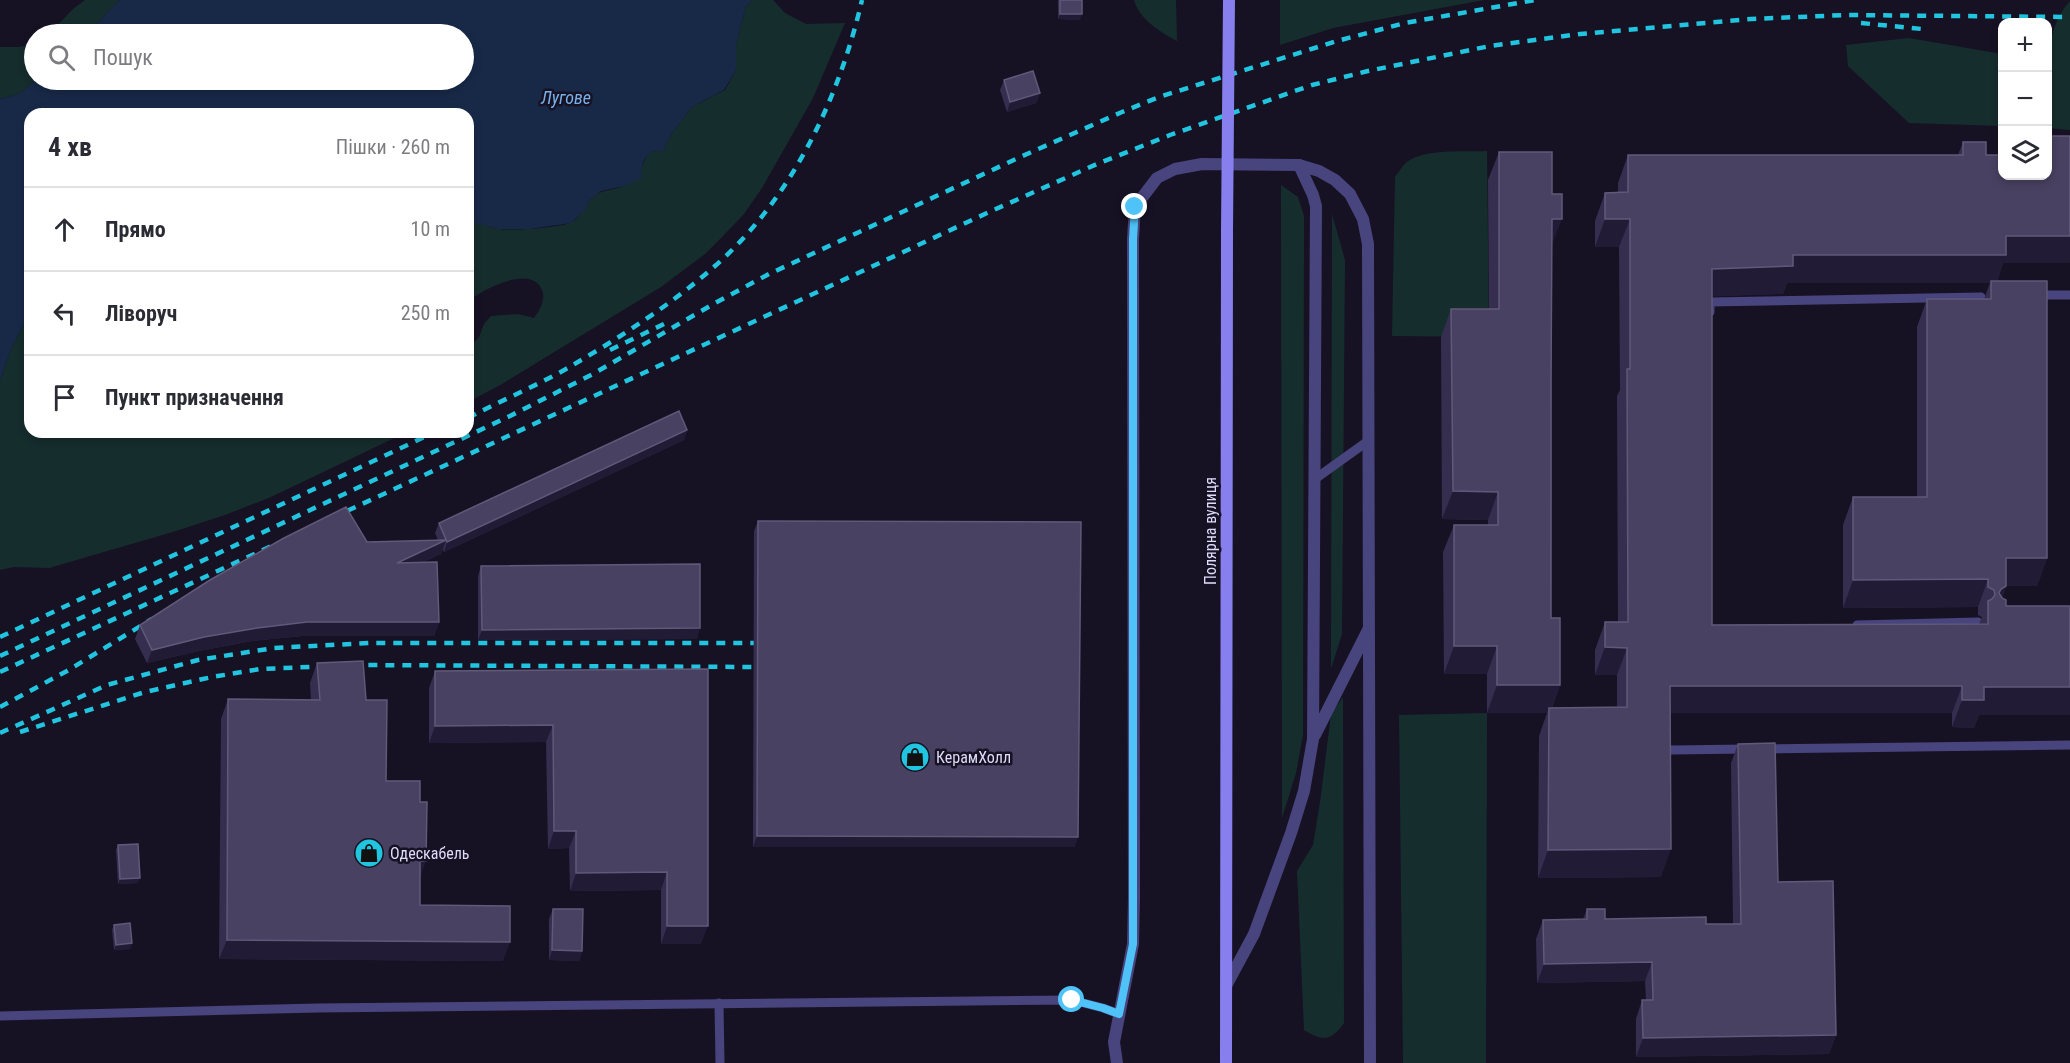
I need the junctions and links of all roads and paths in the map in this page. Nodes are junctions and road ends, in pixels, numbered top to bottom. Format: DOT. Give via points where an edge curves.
graph roads {
  1 [pos="1229,0"];
  2 [pos="1299,165"];
  3 [pos="2028,295"];
  4 [pos="2070,295"];
  5 [pos="1981,297"];
  6 [pos="1710,326"];
  7 [pos="1368,441"];
  8 [pos="1315,479"];
  9 [pos="1978,622"];
  10 [pos="1850,625"];
  11 [pos="1369,627"];
  12 [pos="1313,739"];
  13 [pos="2070,745"];
  14 [pos="1671,750"];
  15 [pos="1226,986"];
  16 [pos="719,1003"];
  17 [pos="1119,1014"];
  18 [pos="0,1016"];
  19 [pos="720,1063"];
  20 [pos="1117,1063"];
  21 [pos="1226,1063"];
  22 [pos="1370,1063"];
  1 -- 15 [label="main road, Полярна вулиця, bridge"];
  2 -- 7 [label="street" via="1335,180 1350,194 1363,219 1368,244"];
  2 -- 8 [label="street" via="1316,206"];
  2 -- 17 [label="street" via="1202,164 1175,169 1157,178 1135,207 1134,898 1133,944"];
  3 -- 4 [label="lane"];
  5 -- 6 [label="lane" via="1710,303"];
  7 -- 8 [label="lane"];
  7 -- 11 [label="street"];
  8 -- 12 [label="street"];
  9 -- 10 [label="lane"];
  11 -- 12 [label="street"];
  11 -- 22 [label="street"];
  12 -- 15 [label="street" via="1305,791 1286,848 1254,934"];
  13 -- 14 [label="lane"];
  15 -- 21 [label="main road, Полярна вулиця"];
  16 -- 17 [label="lane" via="1072,1000"];
  16 -- 18 [label="lane"];
  16 -- 19 [label="lane"];
  17 -- 20 [label="street" via="1114,1042"];
}
